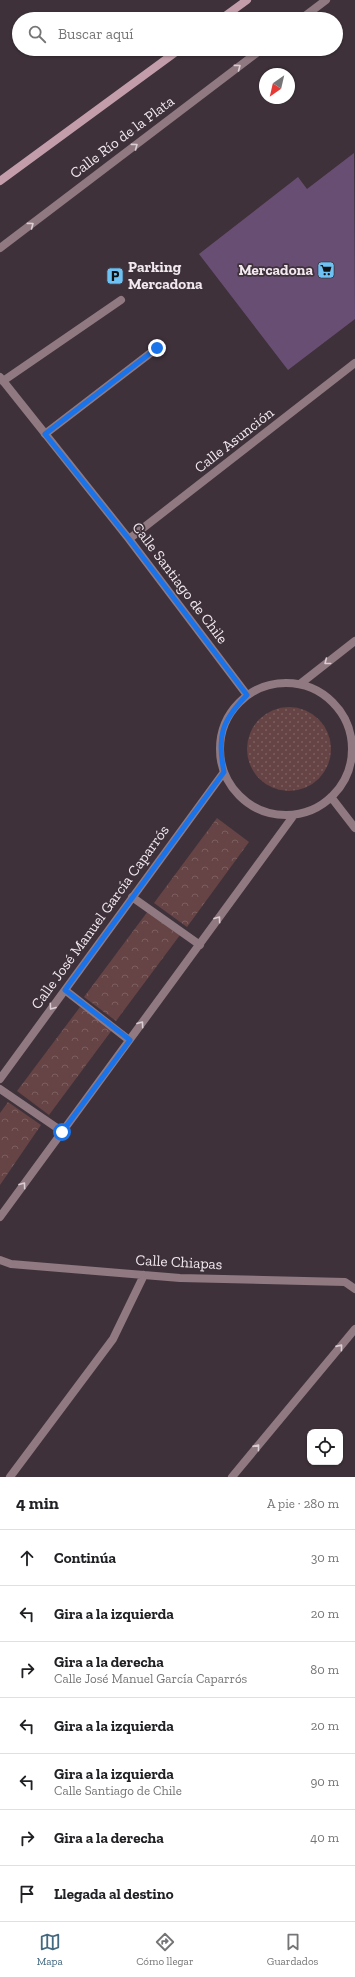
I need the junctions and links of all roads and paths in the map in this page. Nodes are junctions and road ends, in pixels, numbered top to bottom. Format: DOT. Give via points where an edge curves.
graph roads {
  1 [pos="247,0"];
  2 [pos="326,0"];
  3 [pos="231,12"];
  4 [pos="310,12"];
  5 [pos="170,56"];
  6 [pos="253,56"];
  7 [pos="0,181"];
  8 [pos="0,248"];
  9 [pos="121,300"];
  10 [pos="157,348"];
  11 [pos="355,363"];
  12 [pos="2,379"];
  13 [pos="45,434"];
  14 [pos="129,539"];
  15 [pos="355,641"];
  16 [pos="300,684"];
  17 [pos="247,695"];
  18 [pos="354,746"];
  19 [pos="224,772"];
  20 [pos="332,797"];
  21 [pos="294,815"];
  22 [pos="355,828"];
  23 [pos="132,897"];
  24 [pos="200,945"];
  25 [pos="65,990"];
  26 [pos="130,1040"];
  27 [pos="0,1079"];
  28 [pos="0,1088"];
  29 [pos="62,1132"];
  30 [pos="0,1217"];
  31 [pos="0,1260"];
  32 [pos="144,1275"];
  33 [pos="355,1290"];
  34 [pos="355,1329"];
  35 [pos="10,1477"];
  36 [pos="232,1477"];
  1 -- 3 [label="street"];
  2 -- 4 [label="street"];
  5 -- 7 [label="street"];
  8 -- 6 [label="street, Calle Río de la Plata, one-way"];
  9 -- 12 [label="street"];
  10 -- 13 [label="street"];
  11 -- 14 [label="street, Calle Asunción"];
  12 -- 13 [label="street, Calle Santiago de Chile"];
  13 -- 14 [label="street, Calle Santiago de Chile"];
  14 -- 17 [label="street, Calle Santiago de Chile"];
  15 -- 16 [label="street, one-way"];
  16 -- 17 [label="street" via="281,682 263,686"];
  16 -- 18 [label="street" via="320,692 336,706 348,725"];
  17 -- 19 [label="street" via="232,710 222,729 219,751"];
  18 -- 20 [label="street" via="346,776"];
  19 -- 21 [label="street" via="235,791 252,806 272,814"];
  19 -- 23 [label="street, Calle José Manuel García Caparrós"];
  20 -- 21 [label="street" via="314,809"];
  20 -- 22 [label="street"];
  24 -- 21 [label="street, one-way"];
  23 -- 24 [label="street"];
  23 -- 25 [label="street, Calle José Manuel García Caparrós"];
  26 -- 24 [label="street, one-way"];
  25 -- 26 [label="street"];
  25 -- 27 [label="street, Calle José Manuel García Caparrós, one-way"];
  26 -- 29 [label="street"];
  28 -- 29 [label="street"];
  30 -- 29 [label="street, one-way"];
  31 -- 32 [label="street, Calle Chiapas" via="11,1264"];
  32 -- 33 [label="street, Calle Chiapas" via="346,1282"];
  32 -- 35 [label="street" via="113,1339"];
  36 -- 34 [label="street, one-way"];
}
